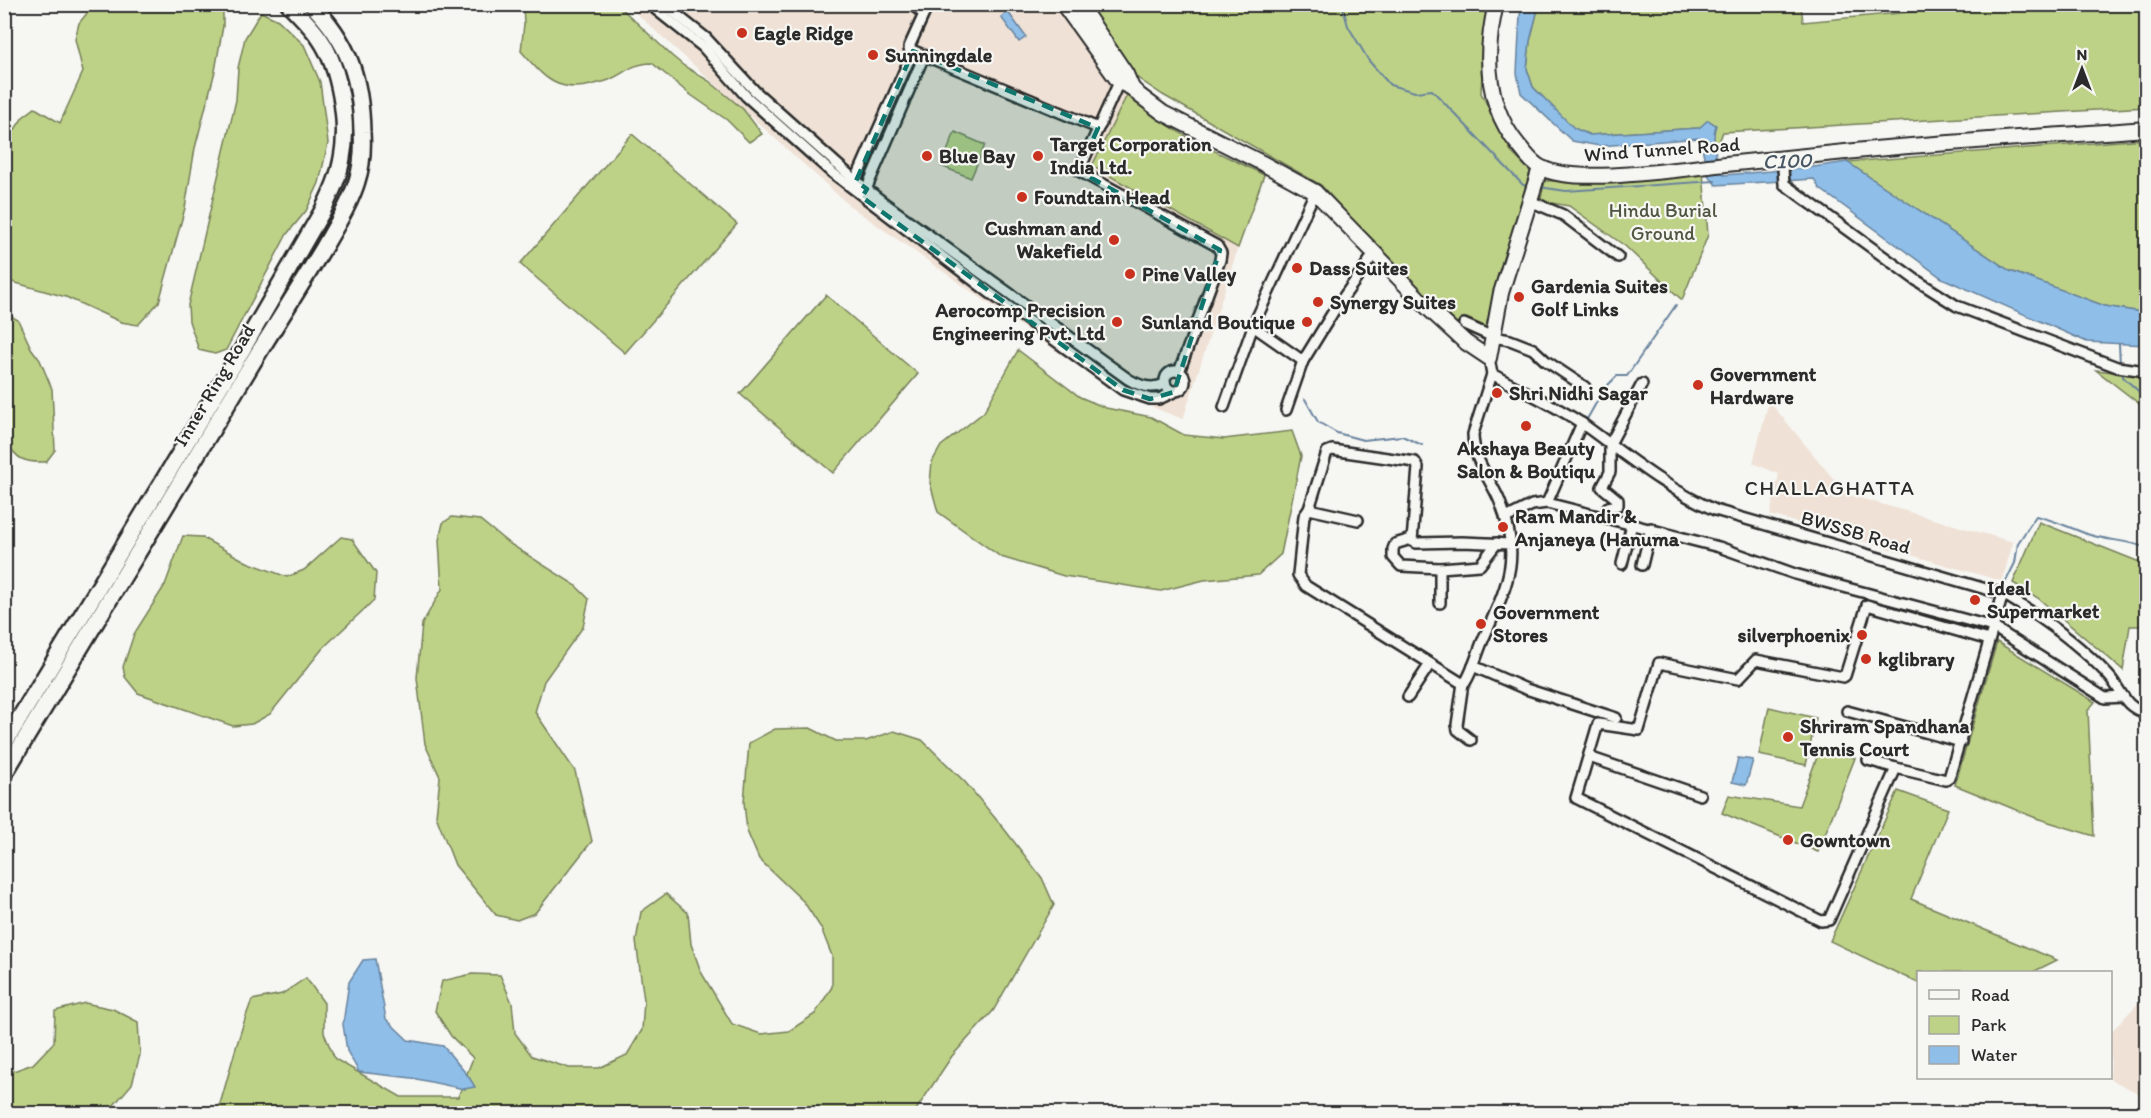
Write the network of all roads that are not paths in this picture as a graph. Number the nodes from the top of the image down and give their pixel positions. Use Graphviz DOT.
graph roads {
  1 [pos="289,4"];
  2 [pos="311,4"];
  3 [pos="644,4"];
  4 [pos="911,4"];
  5 [pos="1063,4"];
  6 [pos="1078,4"];
  7 [pos="1496,4"];
  8 [pos="660,6"];
  9 [pos="913,51"];
  10 [pos="924,56"];
  11 [pos="1126,82"];
  12 [pos="1098,128"];
  13 [pos="2146,129"];
  14 [pos="1781,163"];
  15 [pos="1540,168"];
  16 [pos="854,185"];
  17 [pos="1316,192"];
  18 [pos="1533,192"];
  19 [pos="865,193"];
  20 [pos="1374,254"];
  21 [pos="1618,257"];
  22 [pos="1464,324"];
  23 [pos="1253,326"];
  24 [pos="1492,337"];
  25 [pos="1489,358"];
  26 [pos="245,361"];
  27 [pos="1303,361"];
  28 [pos="2146,371"];
  29 [pos="1179,372"];
  30 [pos="1492,374"];
  31 [pos="1165,384"];
  32 [pos="1642,384"];
  33 [pos="1585,387"];
  34 [pos="1174,392"];
  35 [pos="1224,407"];
  36 [pos="1286,410"];
  37 [pos="1582,423"];
  38 [pos="1610,444"];
  39 [pos="1548,503"];
  40 [pos="1608,507"];
  41 [pos="1309,509"];
  42 [pos="1506,518"];
  43 [pos="1358,520"];
  44 [pos="1632,524"];
  45 [pos="1651,528"];
  46 [pos="1410,538"];
  47 [pos="1497,543"];
  48 [pos="1511,544"];
  49 [pos="1622,564"];
  50 [pos="1642,565"];
  51 [pos="1440,568"];
  52 [pos="2003,594"];
  53 [pos="1440,603"];
  54 [pos="1993,627"];
  55 [pos="1989,640"];
  56 [pos="1430,664"];
  57 [pos="1473,666"];
  58 [pos="1463,683"];
  59 [pos="1408,698"];
  60 [pos="2124,698"];
  61 [pos="1847,711"];
  62 [pos="2146,713"];
  63 [pos="1616,718"];
  64 [pos="1471,740"];
  65 [pos="1961,742"];
  66 [pos="4,744"];
  67 [pos="1589,757"];
  68 [pos="1868,760"];
  69 [pos="1896,768"];
  70 [pos="4,774"];
  71 [pos="1700,795"];
  1 -- 26 [label="main road, Inner Ring Road"];
  2 -- 26 [label="main road, Inner Ring Road"];
  3 -- 8 [label="street"];
  4 -- 9 [label="street"];
  5 -- 11 [label="street"];
  6 -- 11 [label="street"];
  7 -- 15 [label="street"];
  8 -- 16 [label="street"];
  9 -- 10 [label="street"];
  9 -- 16 [label="street"];
  10 -- 12 [label="street"];
  10 -- 19 [label="street"];
  11 -- 12 [label="street"];
  11 -- 17 [label="street"];
  12 -- 29 [label="street"];
  13 -- 14 [label="street, Wind Tunnel Road"];
  14 -- 15 [label="street, Wind Tunnel Road"];
  14 -- 28 [label="street"];
  15 -- 18 [label="street"];
  16 -- 19 [label="street"];
  17 -- 20 [label="street"];
  17 -- 23 [label="street"];
  18 -- 21 [label="street"];
  18 -- 24 [label="street"];
  19 -- 31 [label="street"];
  19 -- 34 [label="street"];
  20 -- 25 [label="street"];
  20 -- 27 [label="street"];
  22 -- 24 [label="street"];
  23 -- 27 [label="street"];
  23 -- 35 [label="street"];
  24 -- 25 [label="street"];
  24 -- 33 [label="street"];
  25 -- 30 [label="street"];
  26 -- 66 [label="main road, Inner Ring Road"];
  26 -- 70 [label="main road, Inner Ring Road"];
  27 -- 36 [label="street"];
  29 -- 31 [label="street"];
  29 -- 34 [label="street"];
  30 -- 37 [label="street, BWSSB Road"];
  30 -- 42 [label="street"];
  31 -- 34 [label="street"];
  32 -- 38 [label="street"];
  37 -- 38 [label="street, BWSSB Road"];
  37 -- 39 [label="street"];
  38 -- 40 [label="street"];
  38 -- 52 [label="street, BWSSB Road"];
  39 -- 42 [label="street"];
  39 -- 44 [label="street"];
  41 -- 43 [label="street"];
  41 -- 46 [label="street"];
  41 -- 56 [label="street"];
  42 -- 48 [label="street"];
  44 -- 45 [label="street"];
  44 -- 49 [label="street"];
  45 -- 50 [label="street"];
  45 -- 54 [label="street"];
  46 -- 47 [label="street"];
  46 -- 51 [label="street"];
  47 -- 48 [label="street"];
  47 -- 51 [label="street"];
  48 -- 57 [label="street"];
  51 -- 53 [label="street"];
  52 -- 54 [label="street"];
  52 -- 60 [label="street, BWSSB Road"];
  54 -- 55 [label="street"];
  54 -- 60 [label="street"];
  55 -- 65 [label="street"];
  55 -- 67 [label="street"];
  56 -- 58 [label="street"];
  56 -- 59 [label="street"];
  57 -- 58 [label="street"];
  57 -- 63 [label="street"];
  58 -- 64 [label="street"];
  60 -- 62 [label="street, BWSSB Road"];
  61 -- 65 [label="street"];
  65 -- 69 [label="street"];
  67 -- 69 [label="street"];
  67 -- 71 [label="street"];
  68 -- 69 [label="street"];
}
